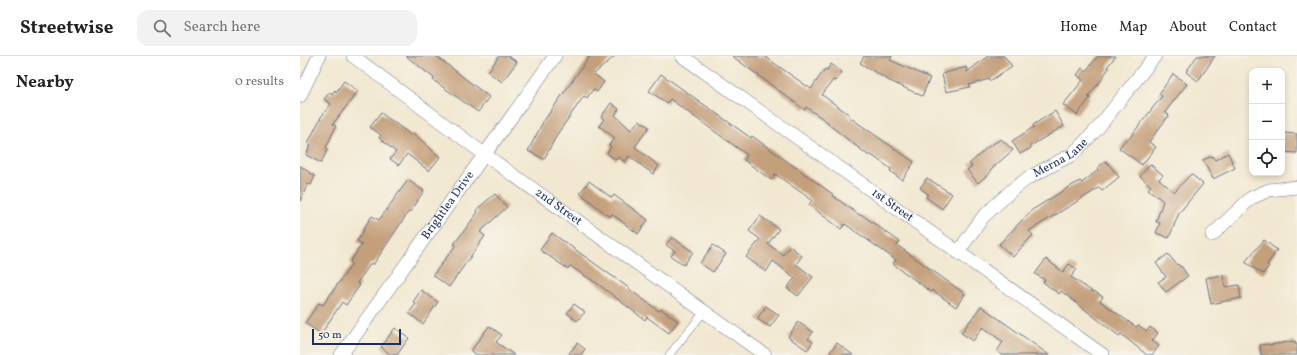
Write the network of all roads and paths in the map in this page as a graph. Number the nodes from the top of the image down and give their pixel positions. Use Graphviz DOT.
graph roads {
  1 [pos="319,56"];
  2 [pos="353,56"];
  3 [pos="555,56"];
  4 [pos="682,56"];
  5 [pos="1155,56"];
  6 [pos="300,96"];
  7 [pos="484,154"];
  8 [pos="1297,187"];
  9 [pos="1212,235"];
  10 [pos="958,252"];
  11 [pos="704,312"];
  12 [pos="341,355"];
  13 [pos="669,355"];
  14 [pos="765,355"];
  15 [pos="1103,355"];
  1 -- 6 [label="street"];
  2 -- 7 [label="street, 2nd Street"];
  3 -- 7 [label="street, Brightlea Drive"];
  4 -- 10 [label="street, 1st Street"];
  5 -- 10 [label="street, Merna Lane"];
  7 -- 11 [label="street, 2nd Street"];
  7 -- 12 [label="street, Brightlea Drive"];
  8 -- 9 [label="street"];
  10 -- 15 [label="street, 1st Street"];
  11 -- 13 [label="lane"];
  11 -- 14 [label="street, 2nd Street"];
}
